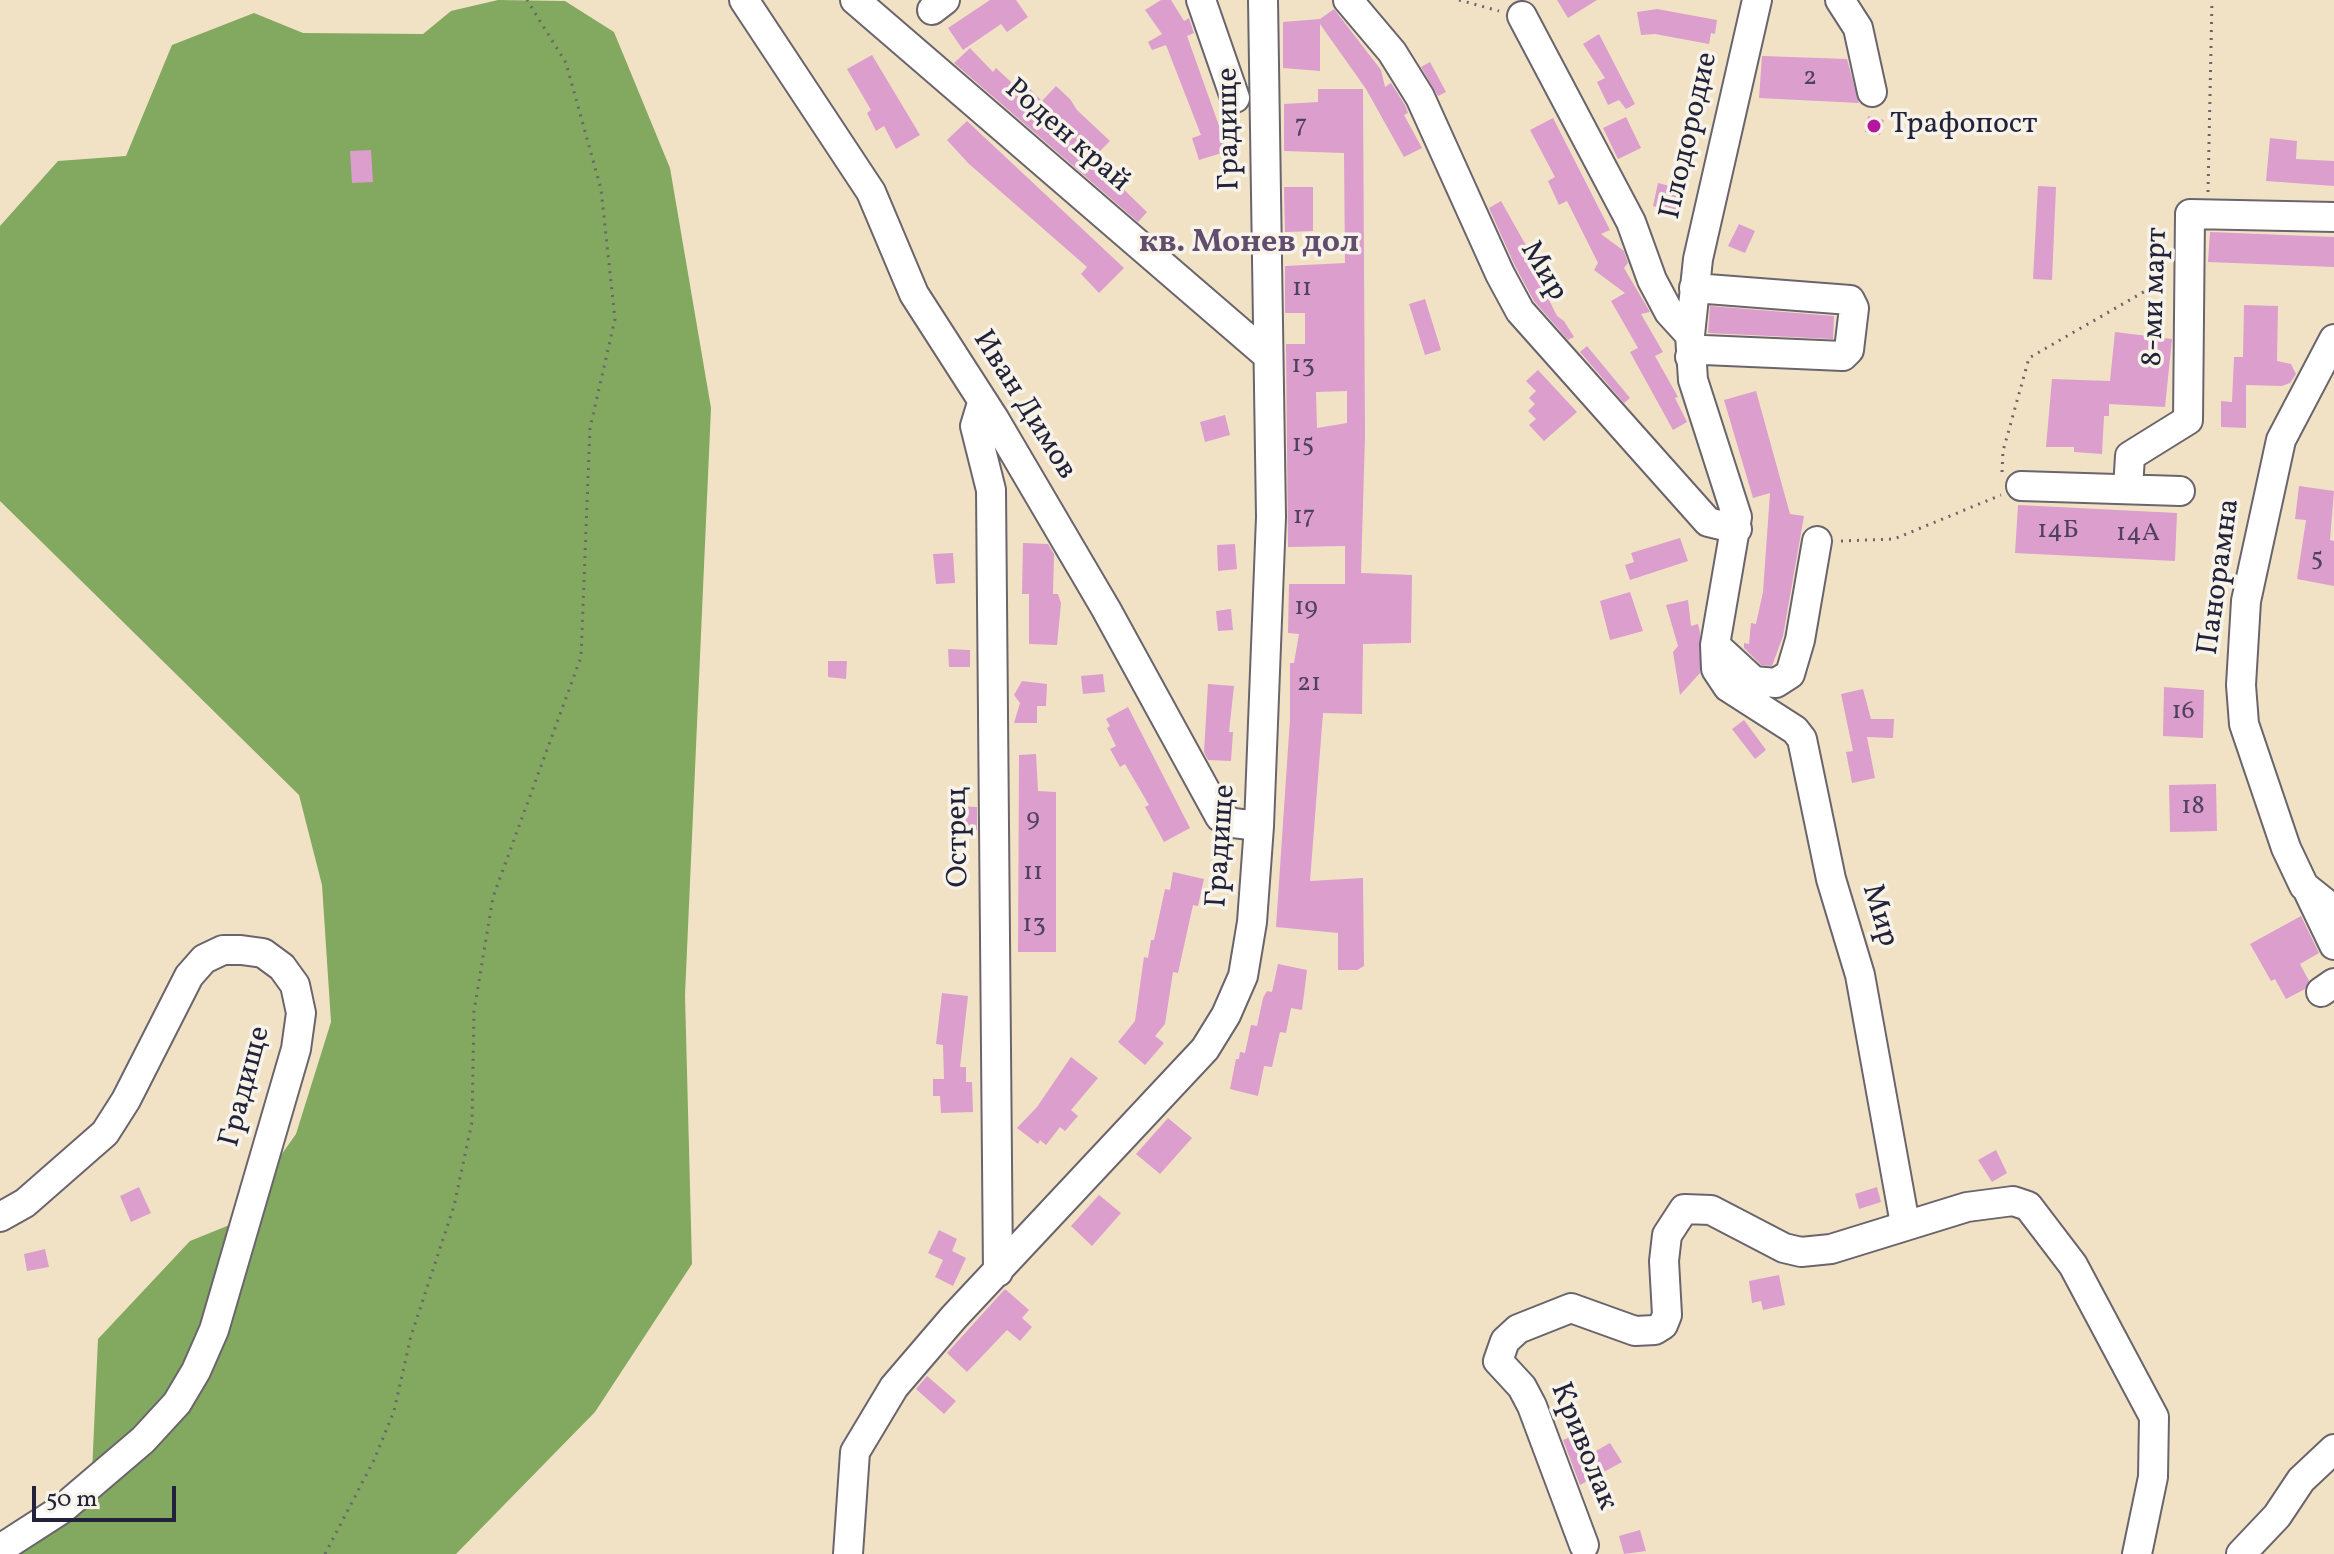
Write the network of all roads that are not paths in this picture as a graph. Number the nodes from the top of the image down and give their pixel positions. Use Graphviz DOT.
graph roads {
  1 [pos="744,0"];
  2 [pos="855,0"];
  3 [pos="1201,0"];
  4 [pos="1263,0"];
  5 [pos="1348,0"];
  6 [pos="1757,0"];
  7 [pos="1840,0"];
  8 [pos="1522,16"];
  9 [pos="1872,92"];
  10 [pos="1235,98"];
  11 [pos="2334,217"];
  12 [pos="1694,288"];
  13 [pos="2334,339"];
  14 [pos="1690,346"];
  15 [pos="1268,356"];
  16 [pos="982,403"];
  17 [pos="2128,489"];
  18 [pos="2010,491"];
  19 [pos="2180,491"];
  20 [pos="1737,529"];
  21 [pos="1817,541"];
  22 [pos="1715,645"];
  23 [pos="1259,826"];
  24 [pos="2334,877"];
  25 [pos="2307,889"];
  26 [pos="2334,910"];
  27 [pos="2334,945"];
  28 [pos="0,1217"];
  29 [pos="1905,1224"];
  30 [pos="998,1272"];
  31 [pos="2334,1449"];
  32 [pos="1584,1545"];
  33 [pos="0,1549"];
  34 [pos="848,1554"];
  35 [pos="2137,1554"];
  36 [pos="2241,1554"];
  1 -- 16 [label="street, Иван Димов"];
  2 -- 15 [label="street, Роден край"];
  3 -- 10 [label="street"];
  4 -- 15 [label="street, Градище"];
  5 -- 20 [label="street, Мир"];
  6 -- 12 [label="street, Плодородие"];
  7 -- 9 [label="street"];
  8 -- 14 [label="street, Мир"];
  11 -- 17 [label="street, 8-ми март"];
  12 -- 14 [label="street, Мир"];
  12 -- 14 [label="street"];
  13 -- 25 [label="street, Панорамна"];
  14 -- 20 [label="street, Мир"];
  15 -- 23 [label="street, Градище"];
  16 -- 23 [label="street, Иван Димов"];
  16 -- 30 [label="street, Острец"];
  17 -- 18 [label="street"];
  17 -- 19 [label="street"];
  20 -- 22 [label="street, Мир"];
  21 -- 22 [label="street"];
  22 -- 29 [label="street, Мир"];
  23 -- 30 [label="street, Градище"];
  24 -- 25 [label="street"];
  25 -- 26 [label="street, Панорамна"];
  25 -- 27 [label="street"];
  28 -- 33 [label="street, Градище"];
  29 -- 32 [label="street, Криволак"];
  29 -- 35 [label="street"];
  30 -- 34 [label="street, Градище"];
  31 -- 36 [label="street"];
}
